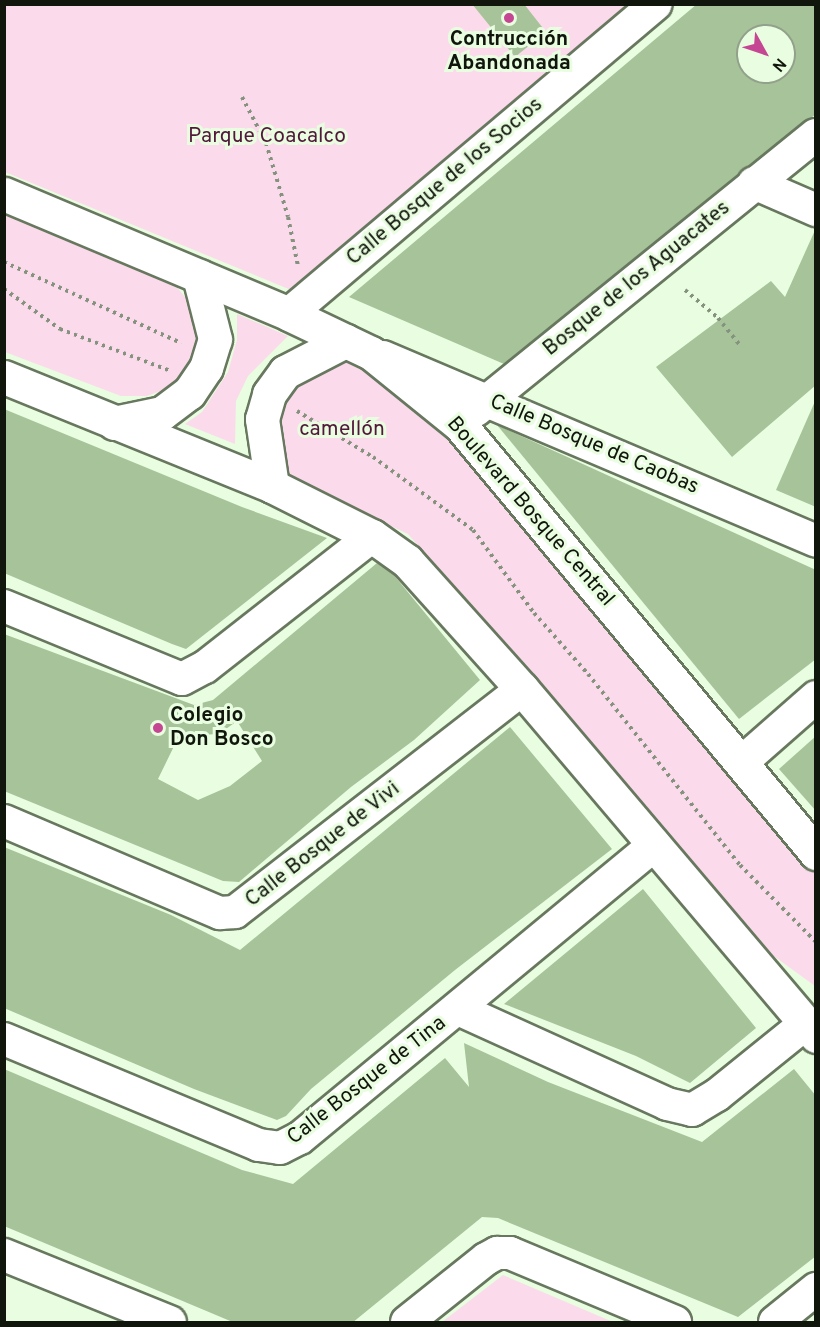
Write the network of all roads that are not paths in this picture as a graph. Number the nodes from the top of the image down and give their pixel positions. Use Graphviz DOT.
graph roads {
  1 [pos="656,4"];
  2 [pos="816,135"];
  3 [pos="754,183"];
  4 [pos="4,194"];
  5 [pos="816,210"];
  6 [pos="199,276"];
  7 [pos="297,306"];
  8 [pos="358,347"];
  9 [pos="4,377"];
  10 [pos="489,399"];
  11 [pos="114,423"];
  12 [pos="460,425"];
  13 [pos="272,486"];
  14 [pos="372,536"];
  15 [pos="816,541"];
  16 [pos="4,606"];
  17 [pos="522,689"];
  18 [pos="816,697"];
  19 [pos="741,763"];
  20 [pos="4,821"];
  21 [pos="654,846"];
  22 [pos="816,853"];
  23 [pos="458,1009"];
  24 [pos="810,1030"];
  25 [pos="4,1039"];
  26 [pos="4,1255"];
  27 [pos="816,1289"];
  28 [pos="170,1323"];
  29 [pos="407,1323"];
  30 [pos="675,1323"];
  31 [pos="775,1323"];
  1 -- 7 [label="street, Calle Bosque de los Socios"];
  2 -- 3 [label="street, Bosque de los Aguacates"];
  3 -- 5 [label="street"];
  3 -- 10 [label="street, Bosque de los Aguacates"];
  4 -- 6 [label="street, Boulevard Bosque Central"];
  6 -- 7 [label="street, Boulevard Bosque Central"];
  6 -- 11 [label="street"];
  7 -- 8 [label="street, Boulevard Bosque Central"];
  8 -- 10 [label="street, Calle Bosque de Caobas"];
  8 -- 12 [label="street, Boulevard Bosque Central"];
  8 -- 13 [label="street"];
  9 -- 11 [label="street"];
  10 -- 12 [label="street, Bosque de los Aguacates"];
  10 -- 15 [label="street, Calle Bosque de Caobas"];
  11 -- 13 [label="street"];
  12 -- 19 [label="street, Boulevard Bosque Central"];
  13 -- 14 [label="street"];
  14 -- 16 [label="street"];
  14 -- 17 [label="street"];
  17 -- 20 [label="street, Calle Bosque de Vivi"];
  17 -- 21 [label="street"];
  18 -- 19 [label="street"];
  19 -- 22 [label="street, Boulevard Bosque Central"];
  21 -- 23 [label="street, Calle Bosque de Tina"];
  21 -- 24 [label="street"];
  23 -- 24 [label="street"];
  23 -- 25 [label="street, Calle Bosque de Tina"];
  26 -- 28 [label="street"];
  27 -- 31 [label="street"];
  29 -- 30 [label="street"];
}
